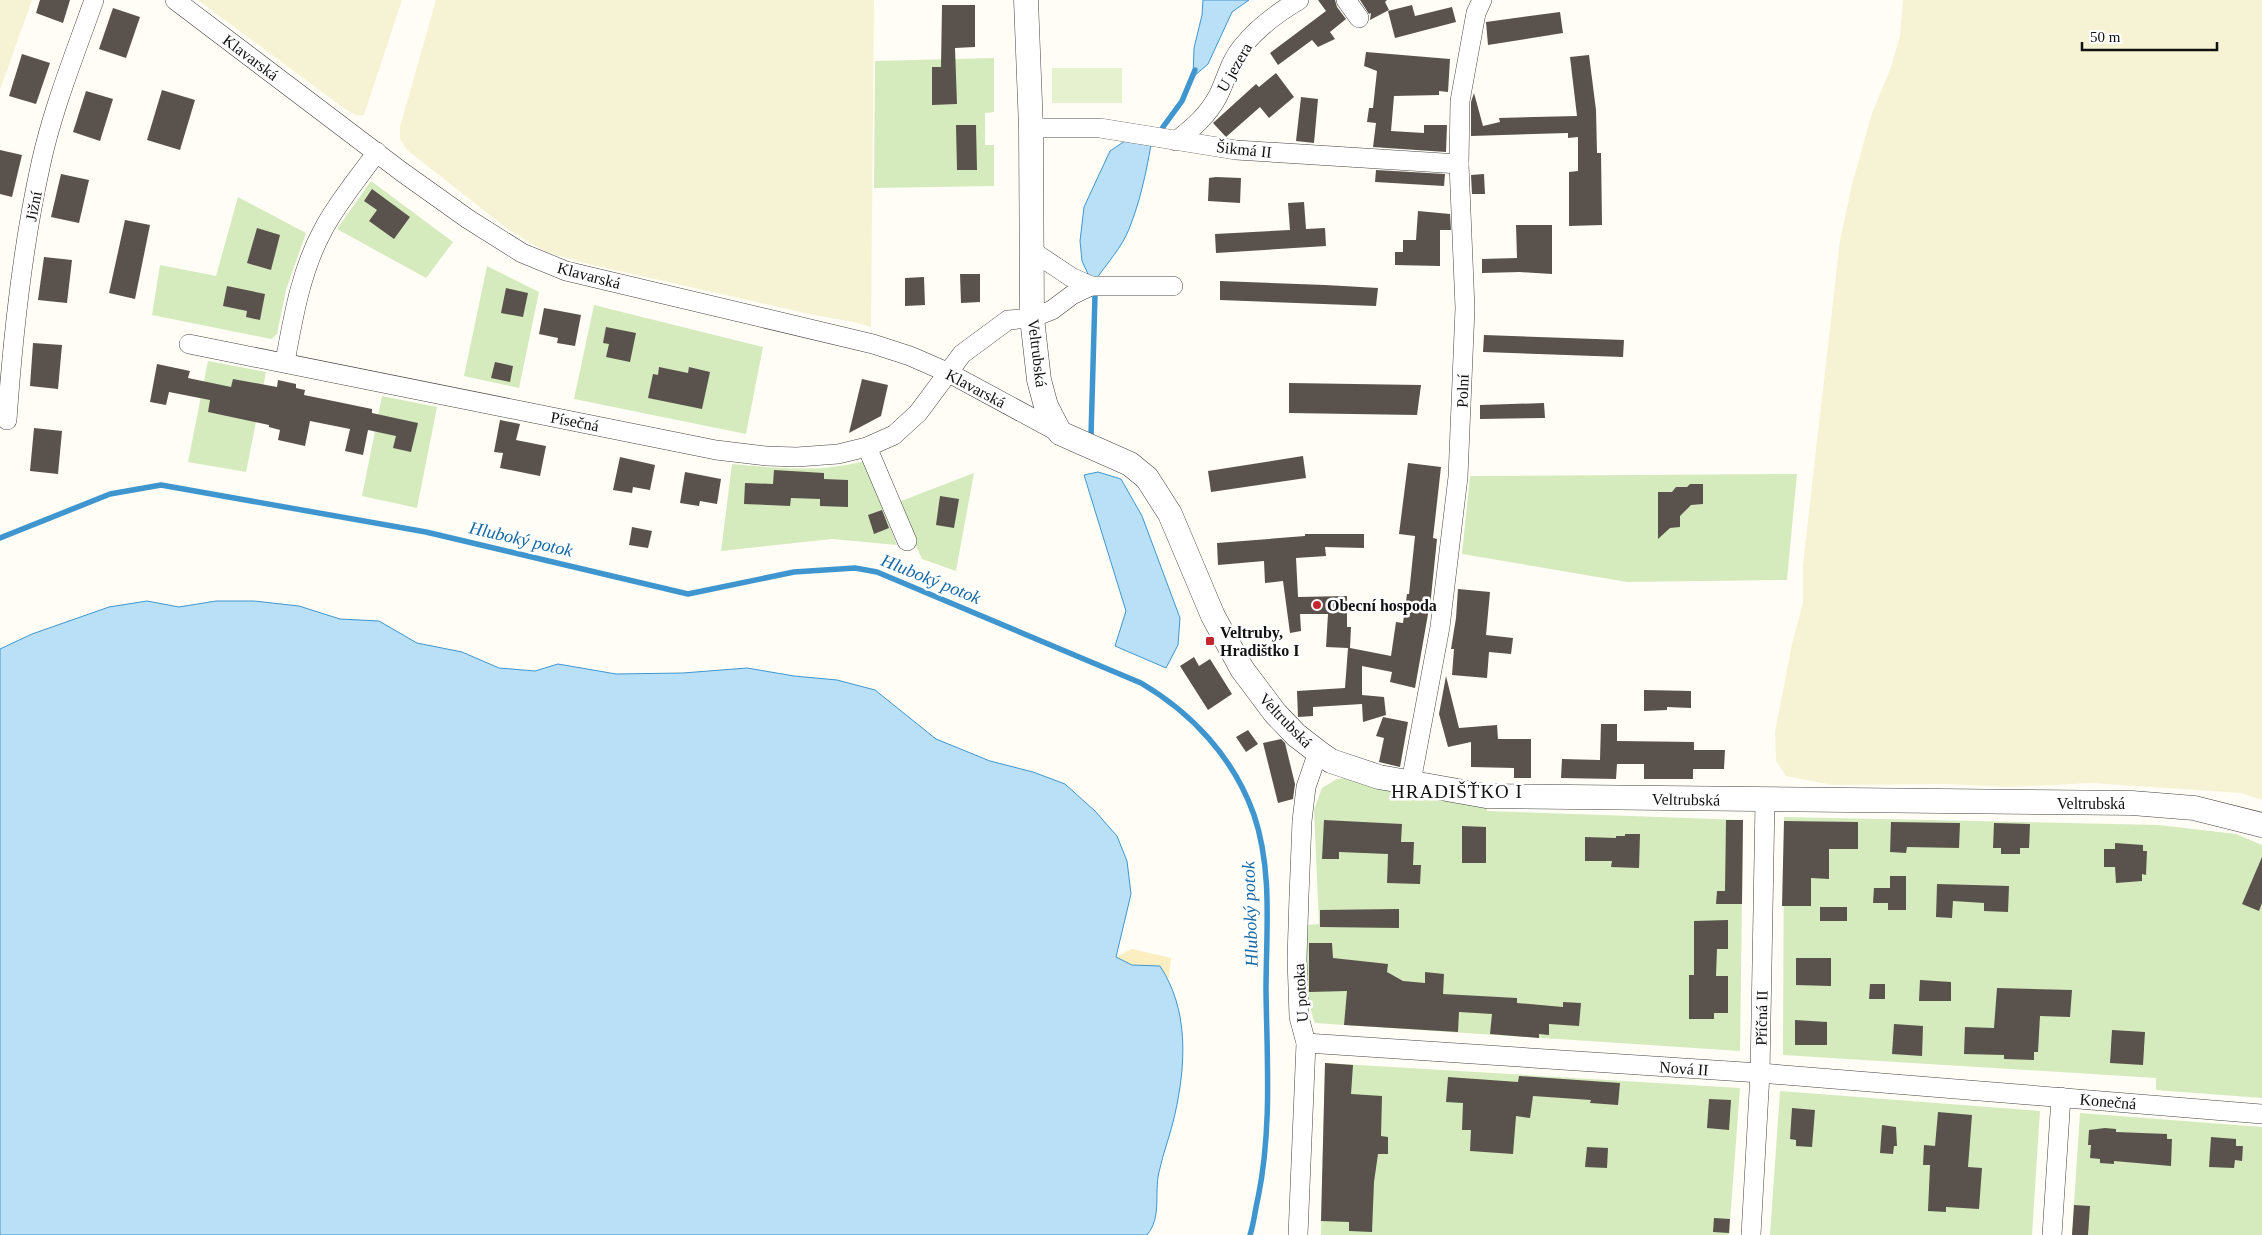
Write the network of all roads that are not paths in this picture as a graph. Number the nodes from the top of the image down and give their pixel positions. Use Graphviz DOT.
graph roads {
  1 [pos="94,0"];
  2 [pos="175,0"];
  3 [pos="1026,0"];
  4 [pos="1298,0"];
  5 [pos="1346,0"];
  6 [pos="1482,0"];
  7 [pos="1359,18"];
  8 [pos="1031,128"];
  9 [pos="1176,141"];
  10 [pos="377,152"];
  11 [pos="1459,164"];
  12 [pos="1032,251"];
  13 [pos="1091,286"];
  14 [pos="1173,286"];
  15 [pos="1032,318"];
  16 [pos="189,344"];
  17 [pos="285,362"];
  18 [pos="949,373"];
  19 [pos="7,420"];
  20 [pos="1060,433"];
  21 [pos="867,448"];
  22 [pos="907,541"];
  23 [pos="1318,752"];
  24 [pos="1411,782"];
  25 [pos="1765,801"];
  26 [pos="2262,825"];
  27 [pos="1306,1042"];
  28 [pos="1760,1073"];
  29 [pos="2061,1097"];
  30 [pos="2262,1114"];
  31 [pos="1298,1235"];
  32 [pos="1751,1235"];
  33 [pos="2052,1235"];
  1 -- 19 [label="street, Jižní"];
  2 -- 10 [label="street, Klavarská"];
  3 -- 8 [label="street, Veltrubská"];
  4 -- 9 [label="street, U jezera"];
  5 -- 7 [label="street"];
  6 -- 11 [label="street, Polní"];
  8 -- 9 [label="street, Šikmá II"];
  8 -- 12 [label="street, Veltrubská"];
  9 -- 11 [label="street, Šikmá II"];
  10 -- 17 [label="street"];
  10 -- 18 [label="street, Klavarská"];
  11 -- 24 [label="street, Polní"];
  12 -- 13 [label="street"];
  12 -- 15 [label="street, Veltrubská"];
  13 -- 14 [label="street"];
  13 -- 15 [label="street"];
  15 -- 18 [label="street, Písečná"];
  15 -- 20 [label="street, Veltrubská"];
  16 -- 17 [label="street, Písečná"];
  17 -- 21 [label="street, Písečná"];
  18 -- 20 [label="street, Klavarská"];
  18 -- 21 [label="street, Písečná"];
  20 -- 23 [label="street, Veltrubská"];
  21 -- 22 [label="street"];
  23 -- 24 [label="street, Veltrubská"];
  23 -- 27 [label="street, U potoka"];
  24 -- 25 [label="street, Veltrubská"];
  25 -- 26 [label="street, Veltrubská"];
  25 -- 28 [label="street, Příčná II"];
  27 -- 28 [label="street, Nová II"];
  27 -- 31 [label="street, U potoka"];
  28 -- 29 [label="street, Nová II"];
  28 -- 32 [label="street, Příčná II"];
  29 -- 30 [label="street, Konečná"];
  29 -- 33 [label="street, Konečná"];
}
